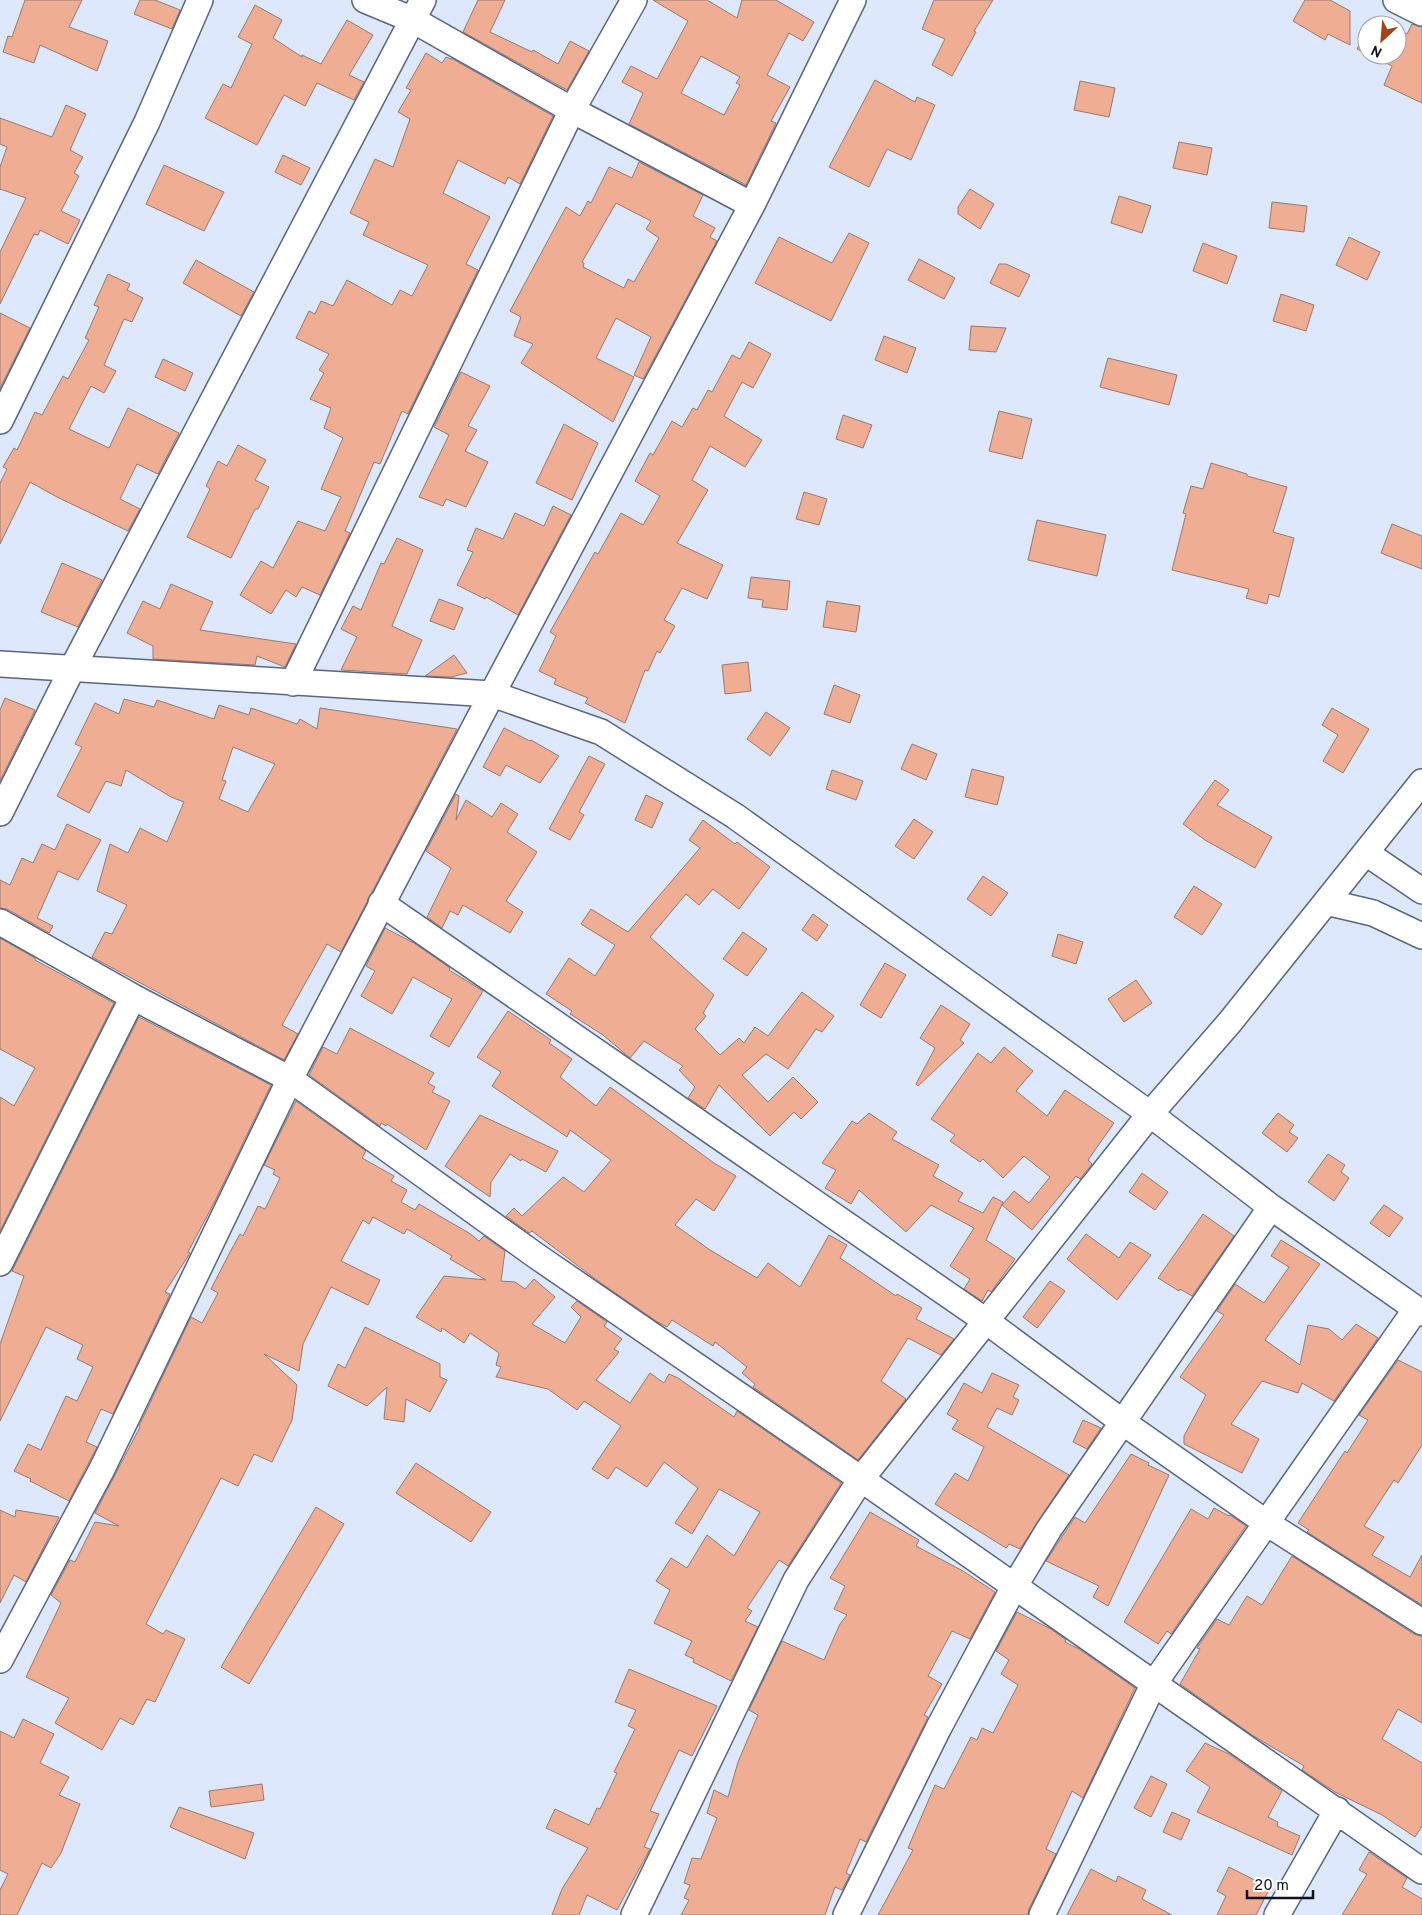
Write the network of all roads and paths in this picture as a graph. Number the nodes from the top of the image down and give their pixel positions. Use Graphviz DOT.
graph roads {
  1 [pos="200,0"];
  2 [pos="365,0"];
  3 [pos="634,0"];
  4 [pos="853,0"];
  5 [pos="1396,0"];
  6 [pos="418,10"];
  7 [pos="1422,13"];
  8 [pos="572,110"];
  9 [pos="752,205"];
  10 [pos="0,421"];
  11 [pos="0,664"];
  12 [pos="72,669"];
  13 [pos="293,683"];
  14 [pos="492,694"];
  15 [pos="1422,782"];
  16 [pos="0,813"];
  17 [pos="1366,853"];
  18 [pos="1422,891"];
  19 [pos="1326,902"];
  20 [pos="381,903"];
  21 [pos="0,922"];
  22 [pos="1422,936"];
  23 [pos="133,997"];
  24 [pos="290,1079"];
  25 [pos="1150,1114"];
  26 [pos="1270,1207"];
  27 [pos="0,1263"];
  28 [pos="1419,1311"];
  29 [pos="986,1320"];
  30 [pos="1124,1423"];
  31 [pos="861,1479"];
  32 [pos="1268,1524"];
  33 [pos="1014,1587"];
  34 [pos="1422,1622"];
  35 [pos="0,1660"];
  36 [pos="1153,1684"];
  37 [pos="1337,1810"];
  38 [pos="1418,1860"];
  39 [pos="634,1915"];
  40 [pos="846,1915"];
  41 [pos="1042,1915"];
  42 [pos="1277,1915"];
  1 -- 10 [label="street"];
  2 -- 6 [label="street"];
  3 -- 8 [label="street"];
  4 -- 9 [label="street"];
  5 -- 7 [label="street"];
  6 -- 8 [label="street"];
  6 -- 12 [label="street"];
  8 -- 9 [label="street"];
  8 -- 13 [label="street"];
  9 -- 14 [label="street"];
  11 -- 12 [label="street"];
  12 -- 13 [label="street"];
  12 -- 16 [label="street"];
  13 -- 14 [label="street"];
  14 -- 20 [label="street"];
  14 -- 25 [label="street"];
  15 -- 17 [label="street"];
  17 -- 18 [label="street"];
  17 -- 19 [label="street"];
  19 -- 22 [label="street"];
  19 -- 25 [label="street"];
  20 -- 24 [label="street"];
  20 -- 29 [label="street"];
  21 -- 23 [label="street"];
  23 -- 24 [label="street"];
  23 -- 27 [label="street"];
  24 -- 31 [label="street"];
  24 -- 35 [label="street"];
  25 -- 26 [label="street"];
  25 -- 29 [label="street"];
  26 -- 28 [label="street"];
  26 -- 30 [label="street"];
  28 -- 32 [label="street"];
  29 -- 30 [label="street"];
  29 -- 31 [label="street"];
  30 -- 32 [label="street"];
  30 -- 33 [label="street"];
  31 -- 33 [label="street"];
  31 -- 39 [label="street"];
  32 -- 34 [label="street"];
  32 -- 36 [label="street"];
  33 -- 36 [label="street"];
  33 -- 40 [label="street"];
  36 -- 37 [label="street"];
  36 -- 41 [label="street"];
  37 -- 38 [label="street"];
  37 -- 42 [label="street"];
}
